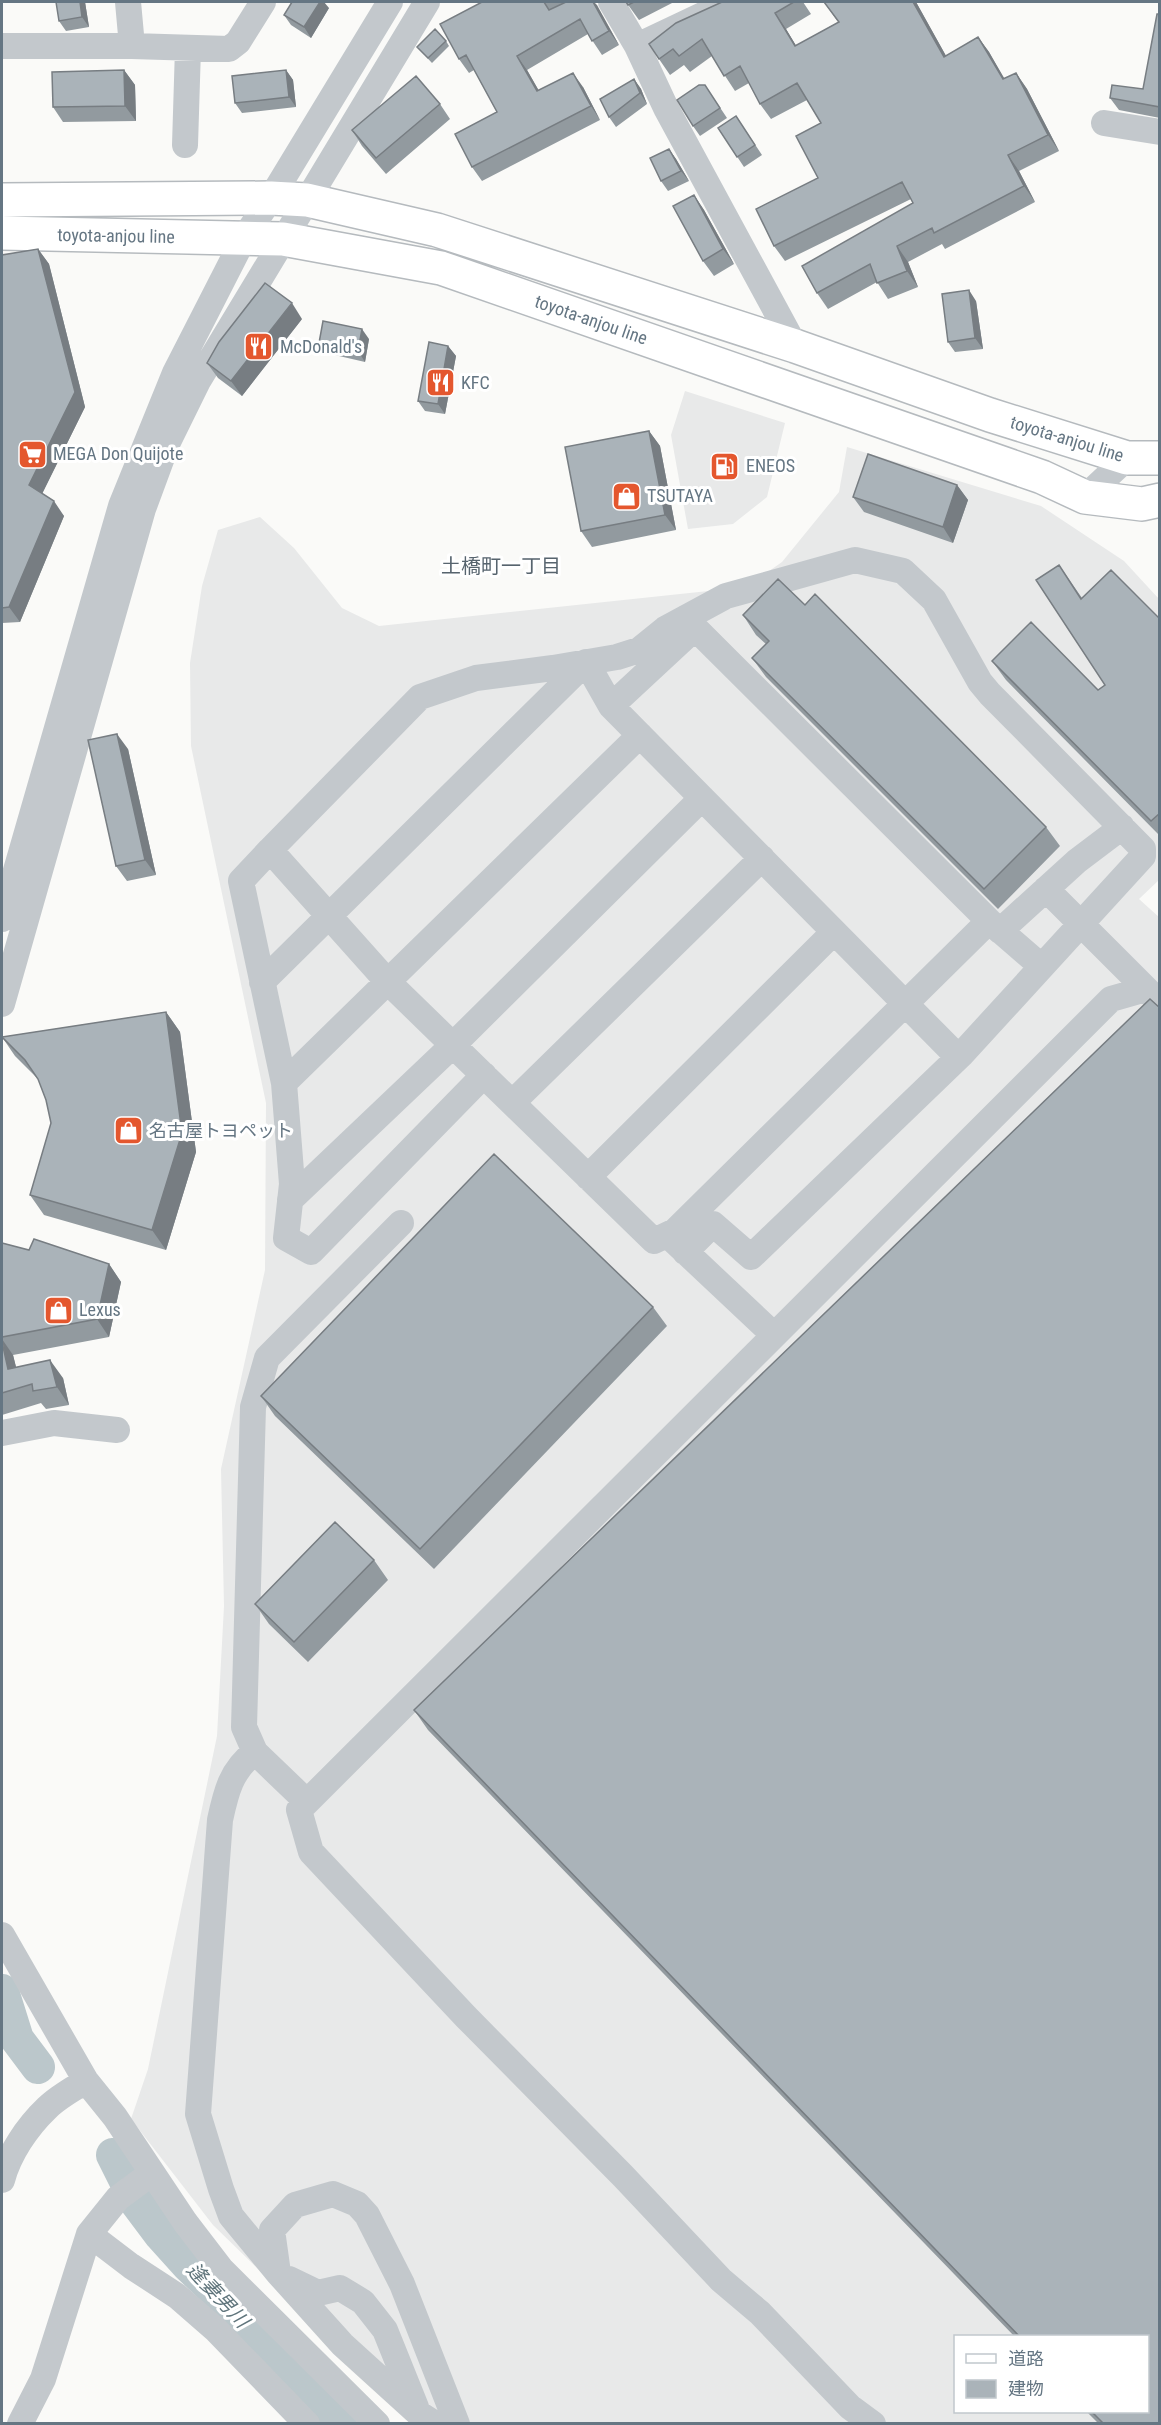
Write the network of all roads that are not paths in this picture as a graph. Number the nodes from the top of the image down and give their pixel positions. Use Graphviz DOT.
graph roads {
  1 [pos="128,2"];
  2 [pos="263,2"];
  3 [pos="390,2"];
  4 [pos="427,2"];
  5 [pos="611,2"];
  6 [pos="730,2"];
  7 [pos="2,46"];
  8 [pos="132,46"];
  9 [pos="637,46"];
  10 [pos="188,48"];
  11 [pos="1104,123"];
  12 [pos="1160,132"];
  13 [pos="185,145"];
  14 [pos="271,198"];
  15 [pos="2,200"];
  16 [pos="307,200"];
  17 [pos="2,233"];
  18 [pos="244,238"];
  19 [pos="283,239"];
  20 [pos="795,346"];
  21 [pos="1127,458"];
  22 [pos="1160,458"];
  23 [pos="1085,497"];
  24 [pos="1154,509"];
  25 [pos="690,623"];
  26 [pos="586,662"];
  27 [pos="611,706"];
  28 [pos="640,735"];
  29 [pos="702,798"];
  30 [pos="1122,827"];
  31 [pos="270,850"];
  32 [pos="762,858"];
  33 [pos="1046,889"];
  34 [pos="330,917"];
  35 [pos="2,919"];
  36 [pos="1080,923"];
  37 [pos="994,926"];
  38 [pos="834,932"];
  39 [pos="1041,966"];
  40 [pos="387,981"];
  41 [pos="262,982"];
  42 [pos="1153,996"];
  43 [pos="2,1004"];
  44 [pos="905,1004"];
  45 [pos="453,1045"];
  46 [pos="959,1056"];
  47 [pos="484,1075"];
  48 [pos="284,1083"];
  49 [pos="512,1103"];
  50 [pos="588,1177"];
  51 [pos="290,1200"];
  52 [pos="706,1216"];
  53 [pos="401,1223"];
  54 [pos="676,1243"];
  55 [pos="774,1335"];
  56 [pos="117,1430"];
  57 [pos="2,1433"];
  58 [pos="255,1752"];
  59 [pos="307,1802"];
  60 [pos="2,1935"];
  61 [pos="86,2081"];
  62 [pos="145,2178"];
  63 [pos="2,2180"];
  64 [pos="89,2234"];
  65 [pos="278,2274"];
  66 [pos="426,2418"];
  67 [pos="20,2424"];
  68 [pos="307,2424"];
  69 [pos="377,2424"];
  70 [pos="457,2424"];
  71 [pos="873,2424"];
  1 -- 8 [label="street"];
  2 -- 10 [label="street"];
  3 -- 14 [label="street"];
  4 -- 16 [label="street"];
  5 -- 9 [label="street"];
  6 -- 9 [label="street"];
  7 -- 8 [label="street"];
  8 -- 10 [label="street"];
  9 -- 20 [label="street"];
  10 -- 13 [label="street"];
  11 -- 12 [label="street"];
  14 -- 15 [label="main road, toyota-anjou line"];
  14 -- 16 [label="main road, toyota-anjou line"];
  14 -- 18 [label="street"];
  16 -- 19 [label="street"];
  16 -- 20 [label="main road, toyota-anjou line"];
  17 -- 18 [label="main road, toyota-anjou line"];
  18 -- 19 [label="main road, toyota-anjou line"];
  18 -- 35 [label="street"];
  19 -- 23 [label="main road, toyota-anjou line"];
  19 -- 43 [label="street"];
  20 -- 21 [label="main road, toyota-anjou line"];
  21 -- 22 [label="main road, toyota-anjou line"];
  21 -- 23 [label="street"];
  21 -- 24 [label="main road"];
  23 -- 24 [label="main road, toyota-anjou line"];
  25 -- 26 [label="street"];
  25 -- 27 [label="street"];
  25 -- 30 [label="street"];
  25 -- 37 [label="street"];
  26 -- 27 [label="street"];
  26 -- 31 [label="street"];
  26 -- 34 [label="street"];
  27 -- 28 [label="street"];
  28 -- 29 [label="street"];
  28 -- 40 [label="street"];
  29 -- 32 [label="street"];
  29 -- 45 [label="street"];
  30 -- 33 [label="street"];
  30 -- 36 [label="street"];
  31 -- 34 [label="street"];
  31 -- 41 [label="street"];
  32 -- 38 [label="street"];
  32 -- 49 [label="street"];
  33 -- 36 [label="street"];
  33 -- 37 [label="street"];
  34 -- 40 [label="street"];
  34 -- 41 [label="street"];
  36 -- 39 [label="street"];
  36 -- 42 [label="street"];
  37 -- 39 [label="street"];
  37 -- 44 [label="street"];
  38 -- 44 [label="street"];
  38 -- 50 [label="street"];
  39 -- 46 [label="street"];
  40 -- 45 [label="street"];
  40 -- 48 [label="street"];
  41 -- 48 [label="street"];
  42 -- 55 [label="street"];
  44 -- 46 [label="street"];
  44 -- 52 [label="street"];
  45 -- 47 [label="street"];
  45 -- 51 [label="street"];
  46 -- 52 [label="street"];
  47 -- 49 [label="street"];
  47 -- 51 [label="street"];
  48 -- 51 [label="street"];
  49 -- 50 [label="street"];
  50 -- 54 [label="street"];
  52 -- 54 [label="street"];
  53 -- 58 [label="street"];
  54 -- 55 [label="street"];
  55 -- 59 [label="street"];
  56 -- 57 [label="street"];
  58 -- 59 [label="street"];
  58 -- 65 [label="street"];
  59 -- 71 [label="street"];
  60 -- 61 [label="street"];
  61 -- 62 [label="street"];
  61 -- 63 [label="street"];
  62 -- 64 [label="street"];
  62 -- 69 [label="street"];
  64 -- 67 [label="street"];
  64 -- 68 [label="street"];
  65 -- 66 [label="street"];
  65 -- 66 [label="street"];
  65 -- 70 [label="street"];
}
